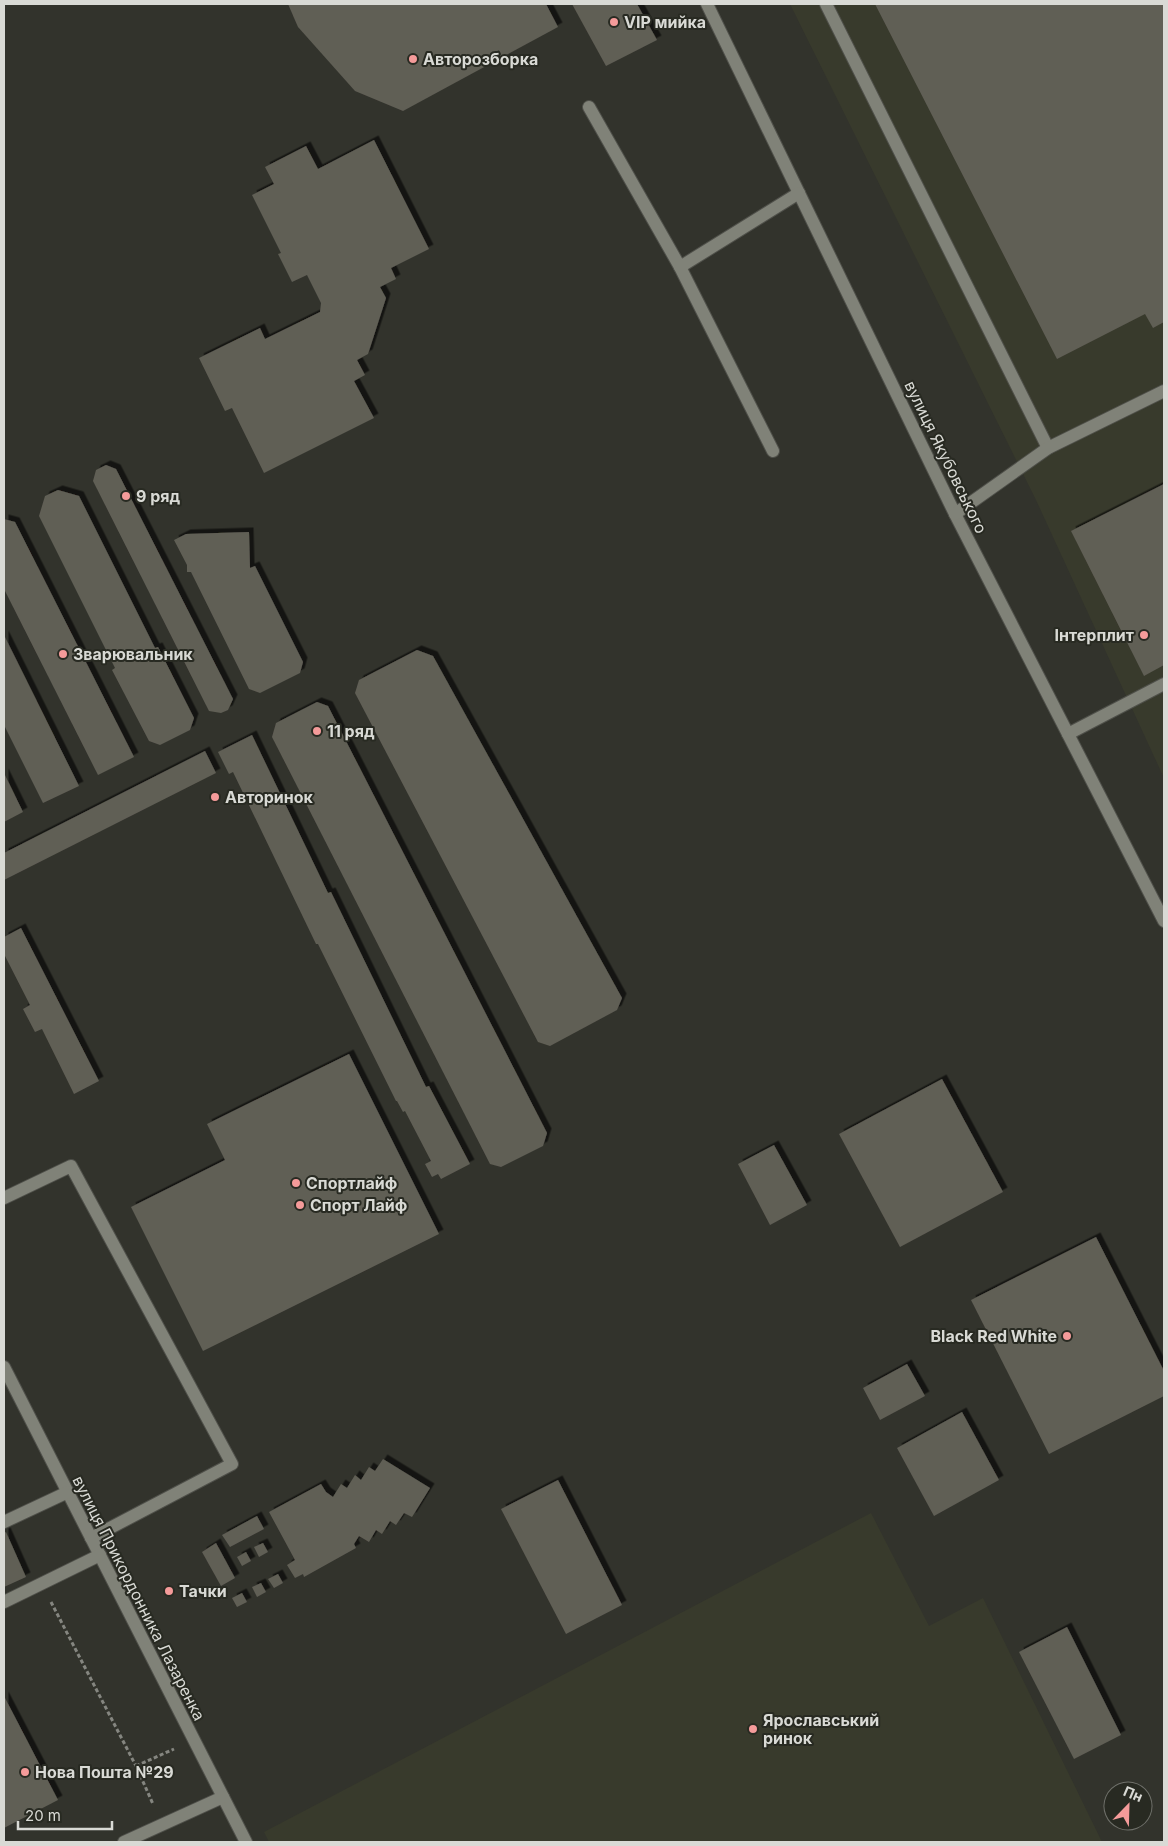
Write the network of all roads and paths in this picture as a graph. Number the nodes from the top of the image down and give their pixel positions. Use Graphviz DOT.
graph roads {
  1 [pos="707,4"];
  2 [pos="826,4"];
  3 [pos="588,107"];
  4 [pos="799,194"];
  5 [pos="680,267"];
  6 [pos="1164,391"];
  7 [pos="1048,448"];
  8 [pos="773,451"];
  9 [pos="954,514"];
  10 [pos="1164,684"];
  11 [pos="1068,734"];
  12 [pos="1164,921"];
  13 [pos="4,1198"];
  14 [pos="4,1367"];
  15 [pos="68,1492"];
  16 [pos="4,1522"];
  17 [pos="91,1538"];
  18 [pos="100,1556"];
  19 [pos="47,1595"];
  20 [pos="4,1602"];
  21 [pos="193,1741"];
  22 [pos="136,1766"];
  23 [pos="222,1797"];
  24 [pos="163,1825"];
  25 [pos="124,1842"];
  26 [pos="246,1842"];
  1 -- 4 [label="street, вулиця Якубовського"];
  2 -- 7 [label="street"];
  3 -- 5 [label="street"];
  4 -- 5 [label="street"];
  4 -- 9 [label="street, вулиця Якубовського"];
  5 -- 8 [label="street"];
  6 -- 7 [label="street"];
  7 -- 9 [label="street"];
  9 -- 11 [label="street, вулиця Якубовського"];
  10 -- 11 [label="street"];
  11 -- 12 [label="street, вулиця Якубовського"];
  13 -- 17 [label="street"];
  14 -- 15 [label="street, вулиця Прикордонника Лазаренка"];
  15 -- 16 [label="street"];
  15 -- 17 [label="street, вулиця Прикордонника Лазаренка"];
  17 -- 18 [label="street, вулиця Прикордонника Лазаренка"];
  18 -- 20 [label="street"];
  18 -- 21 [label="street, вулиця Прикордонника Лазаренка"];
  19 -- 22 [label="path"];
  21 -- 22 [label="path"];
  21 -- 23 [label="street, вулиця Прикордонника Лазаренка"];
  22 -- 24 [label="path"];
  23 -- 24 [label="street"];
  23 -- 26 [label="street, вулиця Прикордонника Лазаренка"];
  24 -- 25 [label="street"];
}
